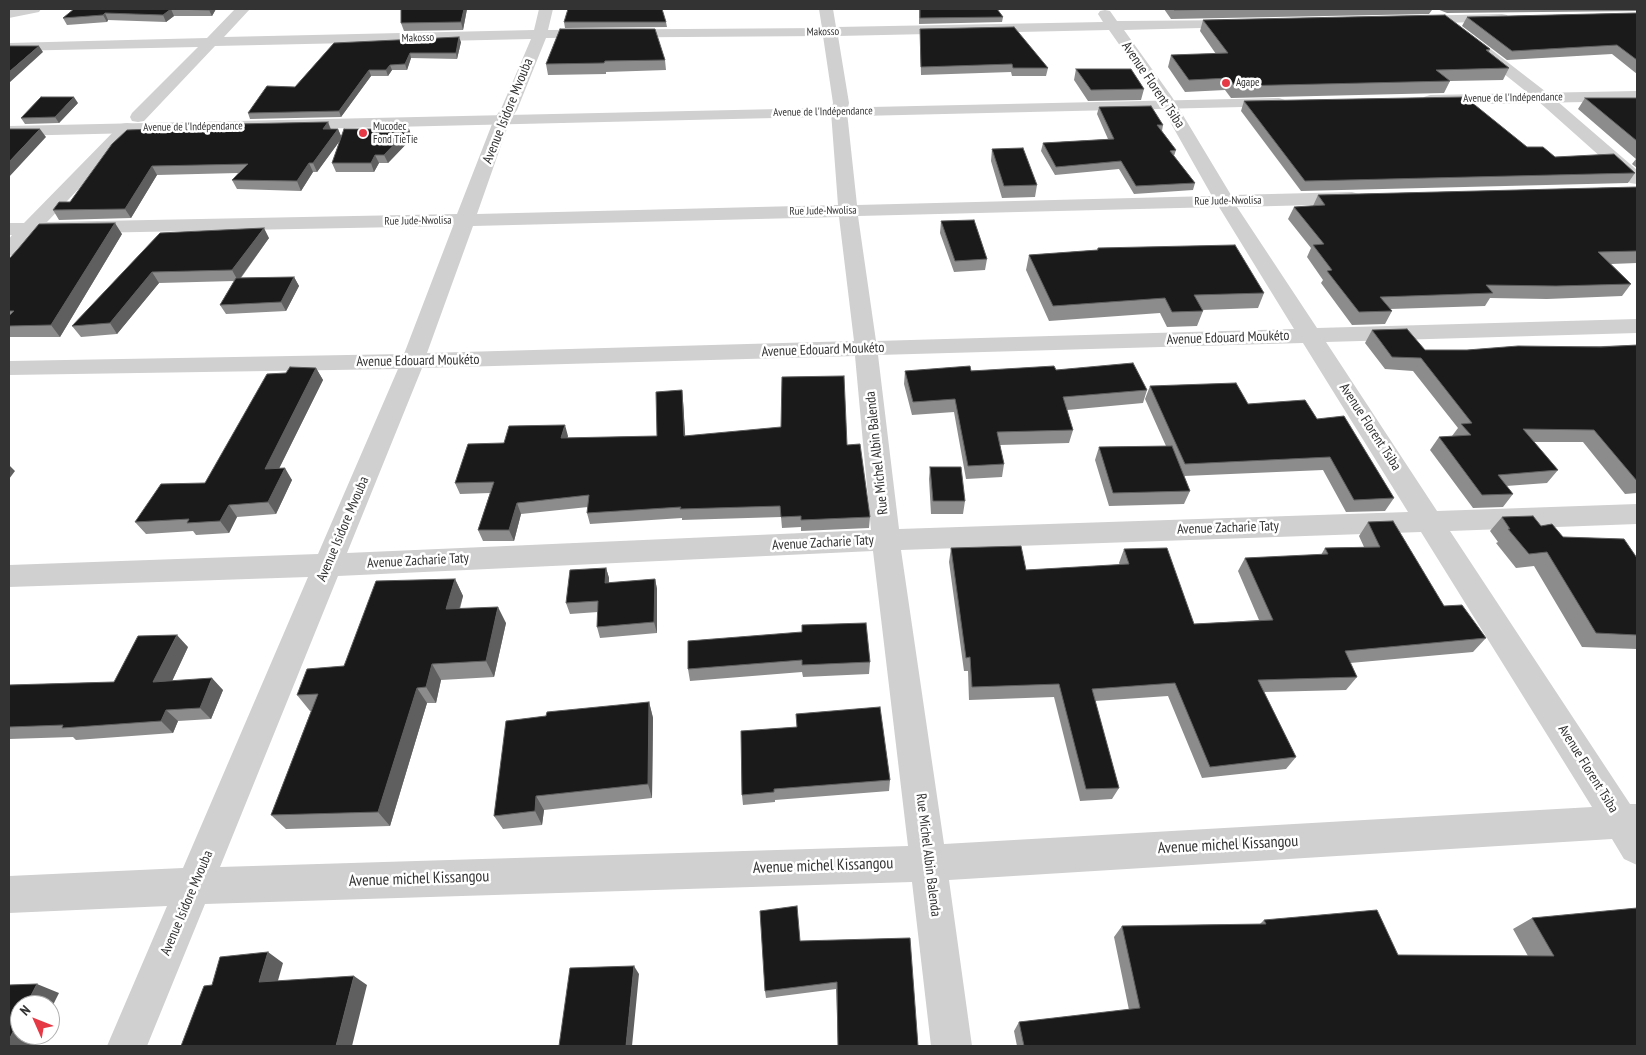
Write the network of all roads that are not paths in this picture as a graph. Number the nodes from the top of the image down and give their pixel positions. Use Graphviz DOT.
graph roads {
  1 [pos="34,9"];
  2 [pos="243,9"];
  3 [pos="546,9"];
  4 [pos="826,9"];
  5 [pos="1101,9"];
  6 [pos="1429,9"];
  7 [pos="9,14"];
  8 [pos="1520,18"];
  9 [pos="1441,19"];
  10 [pos="1402,20"];
  11 [pos="1252,23"];
  12 [pos="1113,26"];
  13 [pos="830,32"];
  14 [pos="540,34"];
  15 [pos="209,42"];
  16 [pos="9,47"];
  17 [pos="1637,87"];
  18 [pos="1538,93"];
  19 [pos="1412,96"];
  20 [pos="1637,96"];
  21 [pos="1294,99"];
  22 [pos="1167,102"];
  23 [pos="840,108"];
  24 [pos="505,114"];
  25 [pos="9,119"];
  26 [pos="133,122"];
  27 [pos="9,130"];
  28 [pos="1634,187"];
  29 [pos="1372,198"];
  30 [pos="1224,202"];
  31 [pos="848,210"];
  32 [pos="466,220"];
  33 [pos="29,228"];
  34 [pos="9,229"];
  35 [pos="9,250"];
  36 [pos="1637,326"];
  37 [pos="1312,336"];
  38 [pos="866,348"];
  39 [pos="413,361"];
  40 [pos="9,368"];
  41 [pos="1637,514"];
  42 [pos="1430,520"];
  43 [pos="886,540"];
  44 [pos="328,565"];
  45 [pos="9,576"];
  46 [pos="1632,830"];
  47 [pos="929,863"];
  48 [pos="194,886"];
  49 [pos="9,894"];
  50 [pos="127,1046"];
  51 [pos="952,1046"];
  1 -- 7 [label="street"];
  2 -- 15 [label="street"];
  3 -- 14 [label="street, Avenue Isidore Mvouba"];
  4 -- 13 [label="street, Rue Michel Albin Balenda"];
  5 -- 12 [label="street, Avenue Florent Tsiba"];
  6 -- 9 [label="street"];
  8 -- 9 [label="street"];
  9 -- 10 [label="street"];
  9 -- 18 [label="street"];
  11 -- 12 [label="street, Makosso"];
  12 -- 13 [label="street, Makosso"];
  12 -- 22 [label="street, Avenue Florent Tsiba"];
  13 -- 14 [label="street, Makosso"];
  13 -- 23 [label="street, Rue Michel Albin Balenda"];
  14 -- 15 [label="street, Makosso"];
  14 -- 24 [label="street, Avenue Isidore Mvouba"];
  15 -- 16 [label="street, Makosso"];
  15 -- 26 [label="street"];
  17 -- 18 [label="street, Avenue de l'Indépendance"];
  18 -- 19 [label="street, Avenue de l'Indépendance"];
  18 -- 20 [label="street, Avenue de l'Indépendance"];
  18 -- 28 [label="street"];
  21 -- 22 [label="street, Avenue de l'Indépendance"];
  22 -- 23 [label="street, Avenue de l'Indépendance"];
  22 -- 30 [label="street, Avenue Florent Tsiba"];
  23 -- 24 [label="street, Avenue de l'Indépendance"];
  23 -- 31 [label="street, Rue Michel Albin Balenda"];
  24 -- 26 [label="street, Avenue de l'Indépendance"];
  24 -- 32 [label="street, Avenue Isidore Mvouba"];
  25 -- 26 [label="street, Avenue de l'Indépendance"];
  26 -- 27 [label="street, Avenue de l'Indépendance"];
  26 -- 33 [label="street"];
  29 -- 30 [label="street, Rue Jude-Nwolisa"];
  30 -- 31 [label="street, Rue Jude-Nwolisa"];
  30 -- 37 [label="street, Avenue Florent Tsiba"];
  31 -- 32 [label="street, Rue Jude-Nwolisa"];
  31 -- 38 [label="street, Rue Michel Albin Balenda"];
  32 -- 33 [label="street, Rue Jude-Nwolisa"];
  32 -- 39 [label="street, Avenue Isidore Mvouba"];
  33 -- 34 [label="street, Rue Jude-Nwolisa"];
  33 -- 35 [label="street"];
  36 -- 37 [label="street, Avenue Edouard Moukéto"];
  37 -- 38 [label="street, Avenue Edouard Moukéto"];
  37 -- 42 [label="street, Avenue Florent Tsiba"];
  38 -- 39 [label="street, Avenue Edouard Moukéto"];
  38 -- 43 [label="street, Rue Michel Albin Balenda"];
  39 -- 40 [label="street, Avenue Edouard Moukéto"];
  39 -- 44 [label="street, Avenue Isidore Mvouba"];
  41 -- 42 [label="street, Avenue Zacharie Taty"];
  42 -- 43 [label="street, Avenue Zacharie Taty"];
  42 -- 46 [label="street, Avenue Florent Tsiba"];
  43 -- 44 [label="street, Avenue Zacharie Taty"];
  43 -- 47 [label="street, Rue Michel Albin Balenda"];
  44 -- 45 [label="street, Avenue Zacharie Taty"];
  44 -- 48 [label="street, Avenue Isidore Mvouba"];
  46 -- 47 [label="street, Avenue michel Kissangou"];
  47 -- 48 [label="street, Avenue michel Kissangou"];
  47 -- 51 [label="street, Rue Michel Albin Balenda"];
  48 -- 49 [label="street, Avenue michel Kissangou"];
  48 -- 50 [label="street, Avenue Isidore Mvouba"];
}
